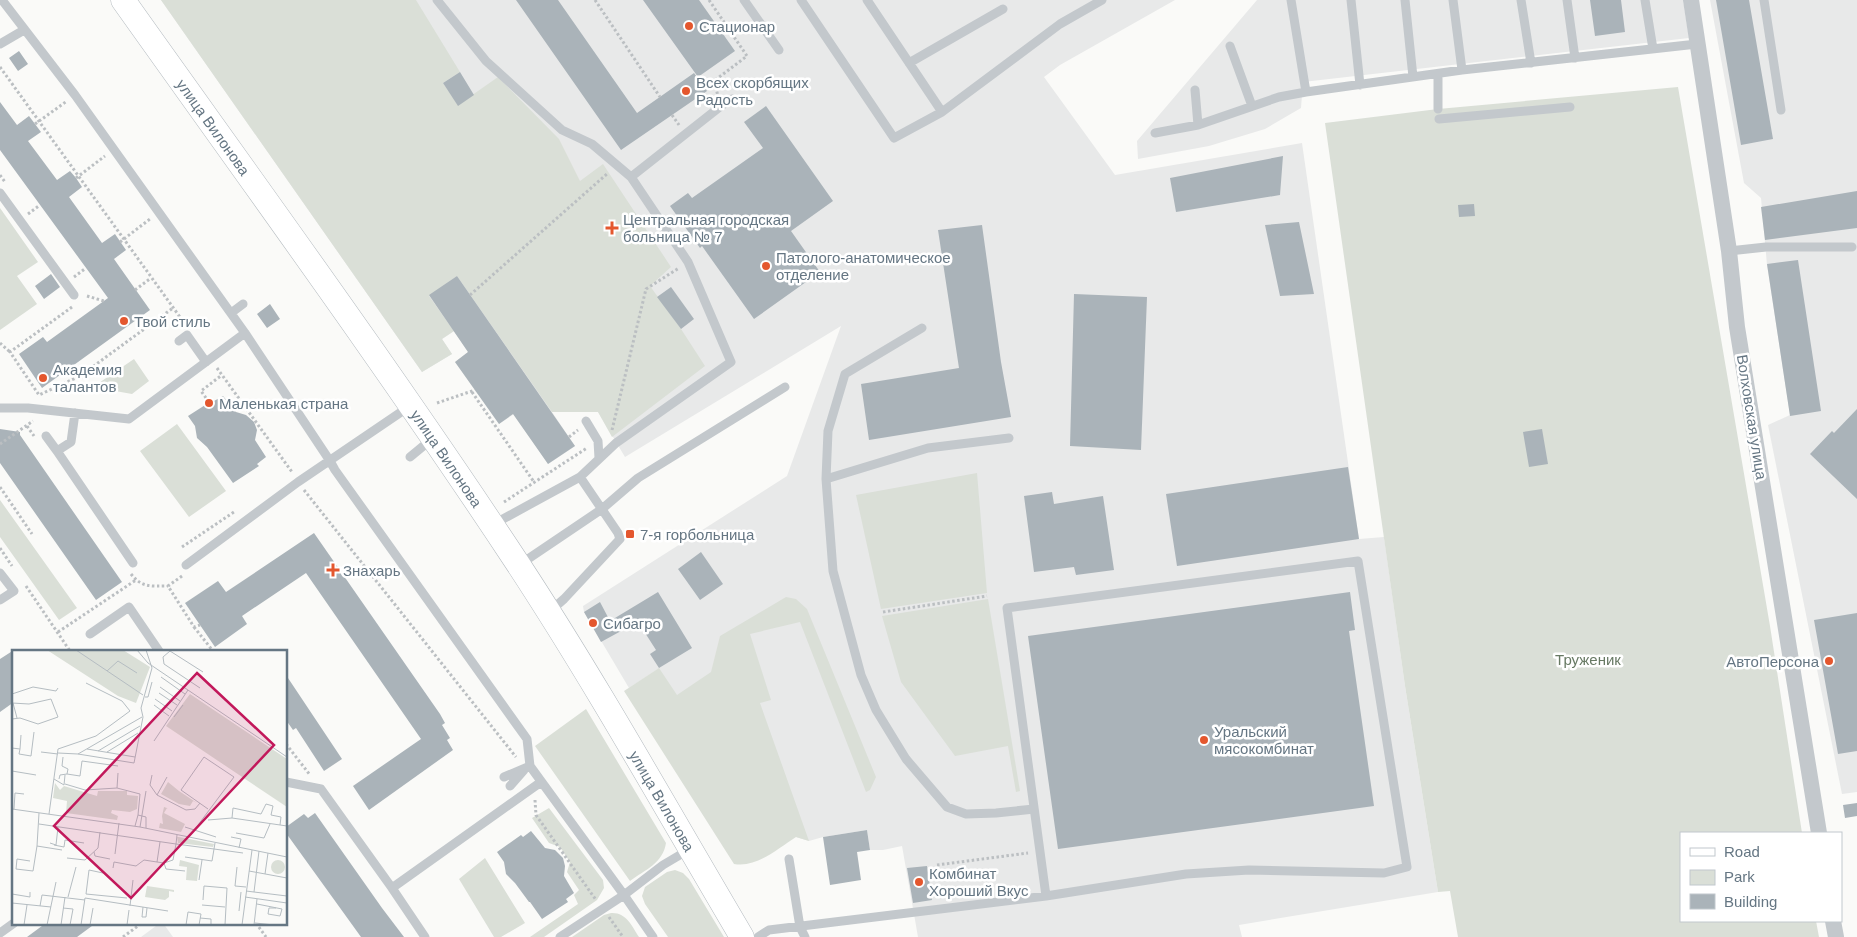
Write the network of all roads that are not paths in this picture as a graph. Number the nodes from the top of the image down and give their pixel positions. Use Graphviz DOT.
graph roads {
  1 [pos="2,0"];
  2 [pos="123,0"];
  3 [pos="437,0"];
  4 [pos="744,0"];
  5 [pos="801,0"];
  6 [pos="867,0"];
  7 [pos="1102,0"];
  8 [pos="1291,0"];
  9 [pos="1351,0"];
  10 [pos="1405,0"];
  11 [pos="1452,0"];
  12 [pos="1521,0"];
  13 [pos="1567,0"];
  14 [pos="1645,0"];
  15 [pos="1691,0"];
  16 [pos="1764,0"];
  17 [pos="1003,9"];
  18 [pos="24,30"];
  19 [pos="0,44"];
  20 [pos="1697,44"];
  21 [pos="1230,46"];
  22 [pos="1654,49"];
  23 [pos="779,50"];
  24 [pos="1575,58"];
  25 [pos="909,63"];
  26 [pos="1531,63"];
  27 [pos="1462,70"];
  28 [pos="1438,74"];
  29 [pos="1413,77"];
  30 [pos="1360,85"];
  31 [pos="1195,90"];
  32 [pos="1306,92"];
  33 [pos="732,100"];
  34 [pos="1252,106"];
  35 [pos="1570,106"];
  36 [pos="1438,109"];
  37 [pos="1781,110"];
  38 [pos="942,112"];
  39 [pos="1439,119"];
  40 [pos="1198,125"];
  41 [pos="1155,133"];
  42 [pos="631,177"];
  43 [pos="0,192"];
  44 [pos="1852,247"];
  45 [pos="1729,251"];
  46 [pos="74,295"];
  47 [pos="243,304"];
  48 [pos="231,313"];
  49 [pos="922,328"];
  50 [pos="245,333"];
  51 [pos="182,345"];
  52 [pos="208,360"];
  53 [pos="785,388"];
  54 [pos="411,405"];
  55 [pos="0,408"];
  56 [pos="75,413"];
  57 [pos="586,421"];
  58 [pos="46,436"];
  59 [pos="434,438"];
  60 [pos="1009,438"];
  61 [pos="57,451"];
  62 [pos="410,457"];
  63 [pos="599,458"];
  64 [pos="330,461"];
  65 [pos="580,477"];
  66 [pos="826,478"];
  67 [pos="602,509"];
  68 [pos="492,525"];
  69 [pos="133,563"];
  70 [pos="186,565"];
  71 [pos="519,565"];
  72 [pos="0,573"];
  73 [pos="0,600"];
  74 [pos="549,612"];
  75 [pos="90,634"];
  76 [pos="158,650"];
  77 [pos="527,768"];
  78 [pos="504,777"];
  79 [pos="288,782"];
  80 [pos="538,784"];
  81 [pos="510,786"];
  82 [pos="1034,809"];
  83 [pos="1819,832"];
  84 [pos="690,849"];
  85 [pos="789,860"];
  86 [pos="392,888"];
  87 [pos="624,895"];
  88 [pos="1046,896"];
  89 [pos="1833,922"];
  90 [pos="13,924"];
  91 [pos="800,927"];
  92 [pos="0,933"];
  93 [pos="427,937"];
  94 [pos="560,937"];
  95 [pos="653,937"];
  96 [pos="742,937"];
  97 [pos="758,937"];
  98 [pos="805,937"];
  99 [pos="1836,937"];
  1 -- 18 [label="lane"];
  2 -- 54 [label="street, улица Вилонова"];
  3 -- 42 [label="lane"];
  4 -- 23 [label="lane"];
  5 -- 38 [label="lane"];
  6 -- 25 [label="lane"];
  7 -- 38 [label="lane"];
  8 -- 32 [label="lane"];
  9 -- 30 [label="lane"];
  10 -- 29 [label="lane"];
  11 -- 27 [label="lane"];
  12 -- 26 [label="lane"];
  13 -- 24 [label="lane"];
  14 -- 22 [label="lane"];
  15 -- 20 [label="street, Волховская улица"];
  16 -- 37 [label="lane"];
  17 -- 25 [label="lane"];
  18 -- 19 [label="lane"];
  18 -- 48 [label="lane"];
  20 -- 22 [label="lane"];
  20 -- 45 [label="street, Волховская улица"];
  21 -- 34 [label="lane"];
  22 -- 24 [label="lane"];
  24 -- 26 [label="lane"];
  25 -- 38 [label="lane"];
  26 -- 27 [label="lane"];
  27 -- 28 [label="lane"];
  28 -- 29 [label="lane"];
  28 -- 36 [label="lane"];
  29 -- 30 [label="lane"];
  30 -- 32 [label="lane"];
  31 -- 40 [label="lane"];
  32 -- 34 [label="lane"];
  33 -- 42 [label="lane"];
  34 -- 40 [label="lane"];
  35 -- 39 [label="lane"];
  40 -- 41 [label="lane"];
  42 -- 63 [label="lane"];
  43 -- 46 [label="lane"];
  44 -- 45 [label="lane"];
  45 -- 83 [label="street, Волховская улица"];
  47 -- 48 [label="lane"];
  48 -- 50 [label="lane"];
  49 -- 66 [label="lane"];
  50 -- 52 [label="lane"];
  50 -- 64 [label="lane"];
  51 -- 52 [label="lane"];
  52 -- 56 [label="lane"];
  53 -- 67 [label="lane"];
  54 -- 59 [label="street, улица Вилонова"];
  54 -- 64 [label="lane"];
  55 -- 56 [label="lane"];
  56 -- 61 [label="lane"];
  57 -- 63 [label="lane"];
  58 -- 61 [label="lane"];
  59 -- 62 [label="lane"];
  59 -- 68 [label="street, улица Вилонова"];
  60 -- 66 [label="lane"];
  61 -- 69 [label="lane"];
  63 -- 65 [label="lane"];
  64 -- 70 [label="lane"];
  64 -- 77 [label="lane"];
  65 -- 67 [label="lane"];
  65 -- 68 [label="lane"];
  66 -- 82 [label="lane"];
  67 -- 71 [label="lane"];
  67 -- 74 [label="lane"];
  68 -- 71 [label="street, улица Вилонова"];
  71 -- 74 [label="street, улица Вилонова"];
  72 -- 73 [label="lane"];
  74 -- 84 [label="street, улица Вилонова"];
  75 -- 76 [label="lane"];
  77 -- 78 [label="lane"];
  77 -- 80 [label="lane"];
  77 -- 81 [label="lane"];
  79 -- 86 [label="lane"];
  80 -- 86 [label="lane"];
  80 -- 87 [label="lane"];
  82 -- 88 [label="lane"];
  82 -- 88 [label="lane"];
  84 -- 87 [label="lane"];
  84 -- 96 [label="street, улица Вилонова"];
  85 -- 91 [label="lane"];
  86 -- 93 [label="lane"];
  87 -- 94 [label="lane"];
  87 -- 95 [label="lane"];
  88 -- 91 [label="lane"];
  89 -- 99 [label="street"];
  90 -- 92 [label="lane"];
  91 -- 97 [label="lane"];
  91 -- 98 [label="lane"];
}
